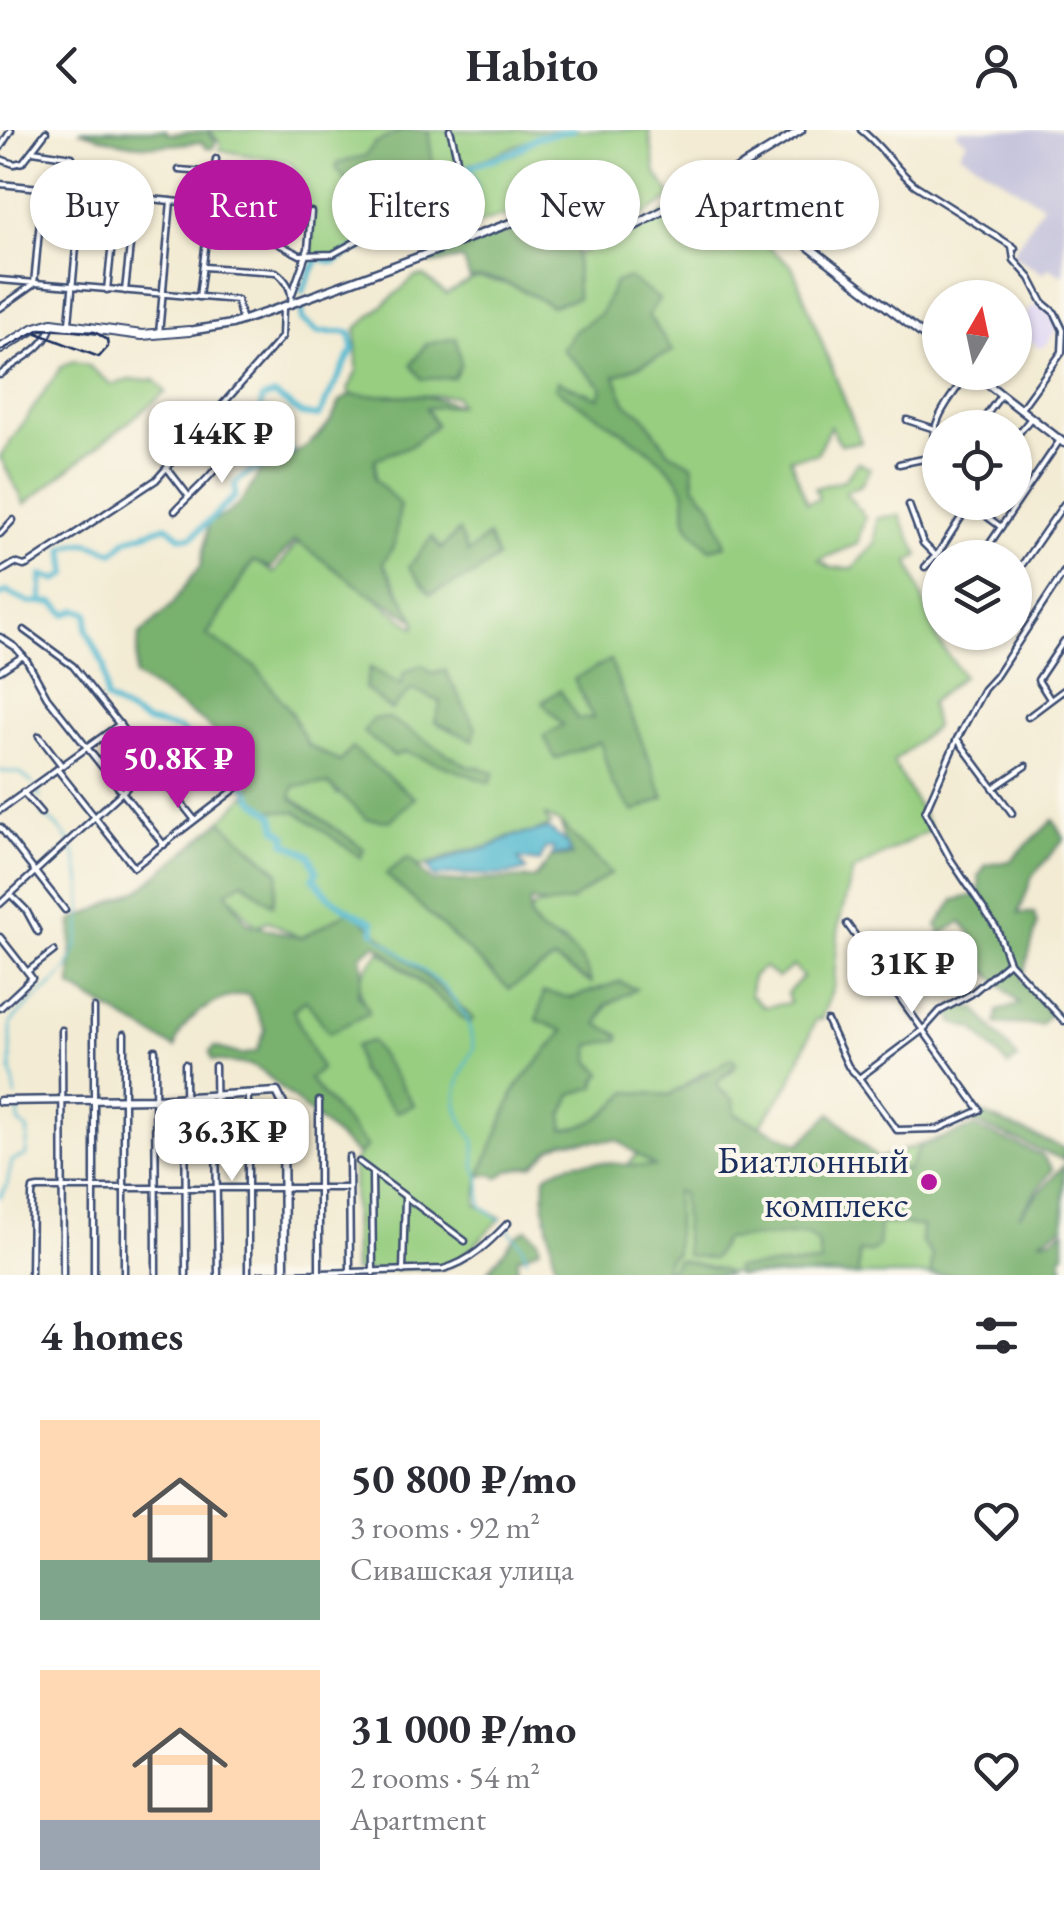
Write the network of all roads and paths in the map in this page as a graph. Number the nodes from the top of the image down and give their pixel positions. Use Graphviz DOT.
graph roads {
  1 [pos="11,130"];
  2 [pos="450,130"];
  3 [pos="801,130"];
  4 [pos="860,130"];
  5 [pos="46,132"];
  6 [pos="0,148"];
  7 [pos="32,152"];
  8 [pos="72,157"];
  9 [pos="0,160"];
  10 [pos="752,160"];
  11 [pos="0,184"];
  12 [pos="30,187"];
  13 [pos="154,200"];
  14 [pos="171,201"];
  15 [pos="174,201"];
  16 [pos="660,212"];
  17 [pos="37,250"];
  18 [pos="76,250"];
  19 [pos="112,250"];
  20 [pos="129,250"];
  21 [pos="206,250"];
  22 [pos="292,250"];
  23 [pos="306,250"];
  24 [pos="812,250"];
  25 [pos="305,255"];
  26 [pos="204,267"];
  27 [pos="0,280"];
  28 [pos="34,284"];
  29 [pos="73,287"];
  30 [pos="108,290"];
  31 [pos="125,291"];
  32 [pos="292,294"];
  33 [pos="161,295"];
  34 [pos="199,297"];
  35 [pos="286,306"];
  36 [pos="0,308"];
  37 [pos="242,320"];
  38 [pos="52,323"];
  39 [pos="69,323"];
  40 [pos="189,331"];
  41 [pos="159,334"];
  42 [pos="922,334"];
  43 [pos="0,349"];
  44 [pos="1058,357"];
  45 [pos="1064,362"];
  46 [pos="0,375"];
  47 [pos="995,390"];
  48 [pos="1000,394"];
  49 [pos="989,410"];
  50 [pos="1020,410"];
  51 [pos="1032,419"];
  52 [pos="907,420"];
  53 [pos="922,425"];
  54 [pos="236,434"];
  55 [pos="1062,442"];
  56 [pos="922,459"];
  57 [pos="898,464"];
  58 [pos="167,468"];
  59 [pos="186,494"];
  60 [pos="1064,504"];
  61 [pos="910,505"];
  62 [pos="175,510"];
  63 [pos="12,520"];
  64 [pos="993,520"];
  65 [pos="1001,526"];
  66 [pos="0,534"];
  67 [pos="992,540"];
  68 [pos="922,543"];
  69 [pos="1032,550"];
  70 [pos="0,572"];
  71 [pos="1064,572"];
  72 [pos="24,630"];
  73 [pos="0,637"];
  74 [pos="1064,641"];
  75 [pos="24,656"];
  76 [pos="0,672"];
  77 [pos="1064,690"];
  78 [pos="1050,700"];
  79 [pos="1028,717"];
  80 [pos="120,724"];
  81 [pos="38,736"];
  82 [pos="181,738"];
  83 [pos="956,738"];
  84 [pos="88,748"];
  85 [pos="190,763"];
  86 [pos="150,765"];
  87 [pos="1026,766"];
  88 [pos="59,768"];
  89 [pos="200,779"];
  90 [pos="166,783"];
  91 [pos="238,787"];
  92 [pos="995,788"];
  93 [pos="122,791"];
  94 [pos="24,792"];
  95 [pos="177,798"];
  96 [pos="0,810"];
  97 [pos="41,813"];
  98 [pos="1012,813"];
  99 [pos="94,818"];
  100 [pos="194,819"];
  101 [pos="0,827"];
  102 [pos="164,845"];
  103 [pos="34,872"];
  104 [pos="10,895"];
  105 [pos="0,904"];
  106 [pos="65,910"];
  107 [pos="847,924"];
  108 [pos="38,932"];
  109 [pos="0,936"];
  110 [pos="54,951"];
  111 [pos="1009,962"];
  112 [pos="28,972"];
  113 [pos="0,1008"];
  114 [pos="94,1008"];
  115 [pos="827,1021"];
  116 [pos="1064,1021"];
  117 [pos="62,1030"];
  118 [pos="923,1030"];
  119 [pos="124,1034"];
  120 [pos="155,1050"];
  121 [pos="184,1064"];
  122 [pos="214,1066"];
  123 [pos="860,1078"];
  124 [pos="248,1093"];
  125 [pos="217,1095"];
  126 [pos="186,1098"];
  127 [pos="94,1099"];
  128 [pos="124,1099"];
  129 [pos="155,1099"];
  130 [pos="62,1100"];
  131 [pos="0,1101"];
  132 [pos="319,1101"];
  133 [pos="349,1157"];
  134 [pos="359,1162"];
  135 [pos="372,1172"];
  136 [pos="317,1187"];
  137 [pos="187,1188"];
  138 [pos="218,1188"];
  139 [pos="248,1188"];
  140 [pos="282,1188"];
  141 [pos="350,1188"];
  142 [pos="63,1189"];
  143 [pos="94,1189"];
  144 [pos="124,1189"];
  145 [pos="156,1189"];
  146 [pos="404,1196"];
  147 [pos="508,1223"];
  148 [pos="466,1241"];
  149 [pos="402,1271"];
  150 [pos="284,1274"];
  151 [pos="319,1274"];
  152 [pos="350,1274"];
  153 [pos="377,1274"];
  154 [pos="31,1275"];
  155 [pos="63,1275"];
  156 [pos="94,1275"];
  157 [pos="124,1275"];
  158 [pos="156,1275"];
  159 [pos="186,1275"];
  160 [pos="218,1275"];
  161 [pos="248,1275"];
  162 [pos="260,1275"];
  1 -- 6 [label="street"];
  2 -- 25 [label="street"];
  3 -- 10 [label="street"];
  4 -- 44 [label="street"];
  5 -- 7 [label="street"];
  7 -- 8 [label="street"];
  7 -- 9 [label="street"];
  11 -- 12 [label="street"];
  13 -- 14 [label="street"];
  14 -- 15 [label="street"];
  14 -- 33 [label="street"];
  16 -- 35 [label="street"];
  17 -- 28 [label="street"];
  18 -- 29 [label="street"];
  19 -- 30 [label="street"];
  20 -- 31 [label="street"];
  21 -- 26 [label="street"];
  22 -- 25 [label="street"];
  23 -- 25 [label="street"];
  24 -- 42 [label="street"];
  25 -- 32 [label="street"];
  26 -- 32 [label="street"];
  26 -- 34 [label="street"];
  27 -- 28 [label="street"];
  28 -- 29 [label="street"];
  28 -- 36 [label="street"];
  29 -- 30 [label="street"];
  29 -- 39 [label="street"];
  30 -- 31 [label="street"];
  31 -- 33 [label="street"];
  32 -- 35 [label="street"];
  33 -- 34 [label="street"];
  33 -- 41 [label="street"];
  34 -- 37 [label="street"];
  35 -- 37 [label="street"];
  35 -- 58 [label="street"];
  37 -- 40 [label="street"];
  38 -- 39 [label="main road"];
  38 -- 43 [label="main road"];
  38 -- 46 [label="street"];
  39 -- 41 [label="main road"];
  40 -- 41 [label="main road"];
  44 -- 45 [label="street"];
  44 -- 50 [label="street"];
  47 -- 48 [label="street"];
  48 -- 49 [label="street"];
  48 -- 50 [label="street"];
  51 -- 55 [label="street"];
  52 -- 53 [label="street"];
  54 -- 59 [label="street"];
  55 -- 65 [label="street"];
  56 -- 57 [label="street"];
  58 -- 59 [label="street"];
  58 -- 70 [label="street"];
  59 -- 62 [label="street"];
  60 -- 69 [label="street"];
  61 -- 68 [label="street"];
  63 -- 66 [label="street"];
  64 -- 65 [label="street"];
  65 -- 67 [label="street"];
  71 -- 83 [label="street"];
  72 -- 80 [label="street"];
  73 -- 75 [label="street"];
  74 -- 78 [label="street"];
  75 -- 76 [label="street"];
  75 -- 84 [label="street"];
  77 -- 78 [label="street"];
  78 -- 79 [label="street"];
  80 -- 84 [label="street"];
  80 -- 86 [label="street"];
  81 -- 88 [label="street"];
  82 -- 86 [label="street"];
  83 -- 92 [label="street"];
  83 -- 111 [label="street"];
  84 -- 88 [label="street"];
  84 -- 93 [label="street"];
  85 -- 90 [label="street"];
  86 -- 90 [label="street"];
  86 -- 93 [label="street"];
  87 -- 92 [label="street"];
  88 -- 94 [label="street"];
  88 -- 99 [label="street"];
  89 -- 95 [label="street"];
  90 -- 95 [label="street"];
  91 -- 100 [label="street"];
  92 -- 98 [label="street"];
  93 -- 99 [label="street"];
  93 -- 102 [label="street"];
  94 -- 96 [label="street"];
  94 -- 97 [label="street"];
  95 -- 100 [label="street"];
  99 -- 102 [label="street"];
  99 -- 103 [label="street"];
  100 -- 102 [label="street"];
  101 -- 103 [label="street"];
  103 -- 104 [label="street"];
  103 -- 106 [label="street"];
  104 -- 105 [label="street"];
  104 -- 108 [label="street"];
  107 -- 118 [label="street"];
  109 -- 112 [label="street"];
  110 -- 112 [label="street"];
  111 -- 116 [label="street"];
  111 -- 118 [label="street"];
  112 -- 113 [label="street"];
  114 -- 127 [label="street"];
  115 -- 123 [label="street"];
  117 -- 130 [label="street"];
  118 -- 123 [label="street"];
  118 -- 123 [label="street"];
  119 -- 128 [label="street"];
  120 -- 129 [label="street"];
  121 -- 126 [label="street"];
  122 -- 125 [label="street"];
  124 -- 125 [label="street"];
  124 -- 139 [label="street"];
  124 -- 140 [label="street"];
  125 -- 126 [label="street"];
  125 -- 138 [label="street"];
  126 -- 129 [label="street"];
  126 -- 137 [label="street"];
  127 -- 128 [label="street"];
  127 -- 130 [label="street"];
  127 -- 143 [label="street"];
  128 -- 129 [label="street"];
  128 -- 144 [label="street"];
  129 -- 145 [label="street"];
  130 -- 131 [label="street"];
  130 -- 142 [label="street"];
  132 -- 136 [label="street"];
  133 -- 141 [label="street"];
  134 -- 135 [label="street"];
  135 -- 146 [label="street"];
  135 -- 153 [label="street"];
  136 -- 140 [label="street"];
  136 -- 141 [label="street"];
  136 -- 151 [label="street"];
  137 -- 138 [label="street"];
  137 -- 145 [label="street"];
  137 -- 159 [label="street"];
  138 -- 139 [label="street"];
  138 -- 160 [label="street"];
  139 -- 140 [label="street"];
  139 -- 161 [label="street"];
  140 -- 150 [label="street"];
  141 -- 152 [label="street"];
  142 -- 143 [label="street"];
  142 -- 154 [label="street"];
  142 -- 155 [label="street"];
  143 -- 144 [label="street"];
  143 -- 156 [label="street"];
  144 -- 145 [label="street"];
  144 -- 157 [label="street"];
  145 -- 158 [label="street"];
  146 -- 148 [label="street"];
  146 -- 149 [label="street"];
  147 -- 149 [label="street"];
  149 -- 153 [label="street"];
  150 -- 151 [label="street"];
  150 -- 162 [label="street"];
  151 -- 152 [label="street"];
  152 -- 153 [label="street"];
}
